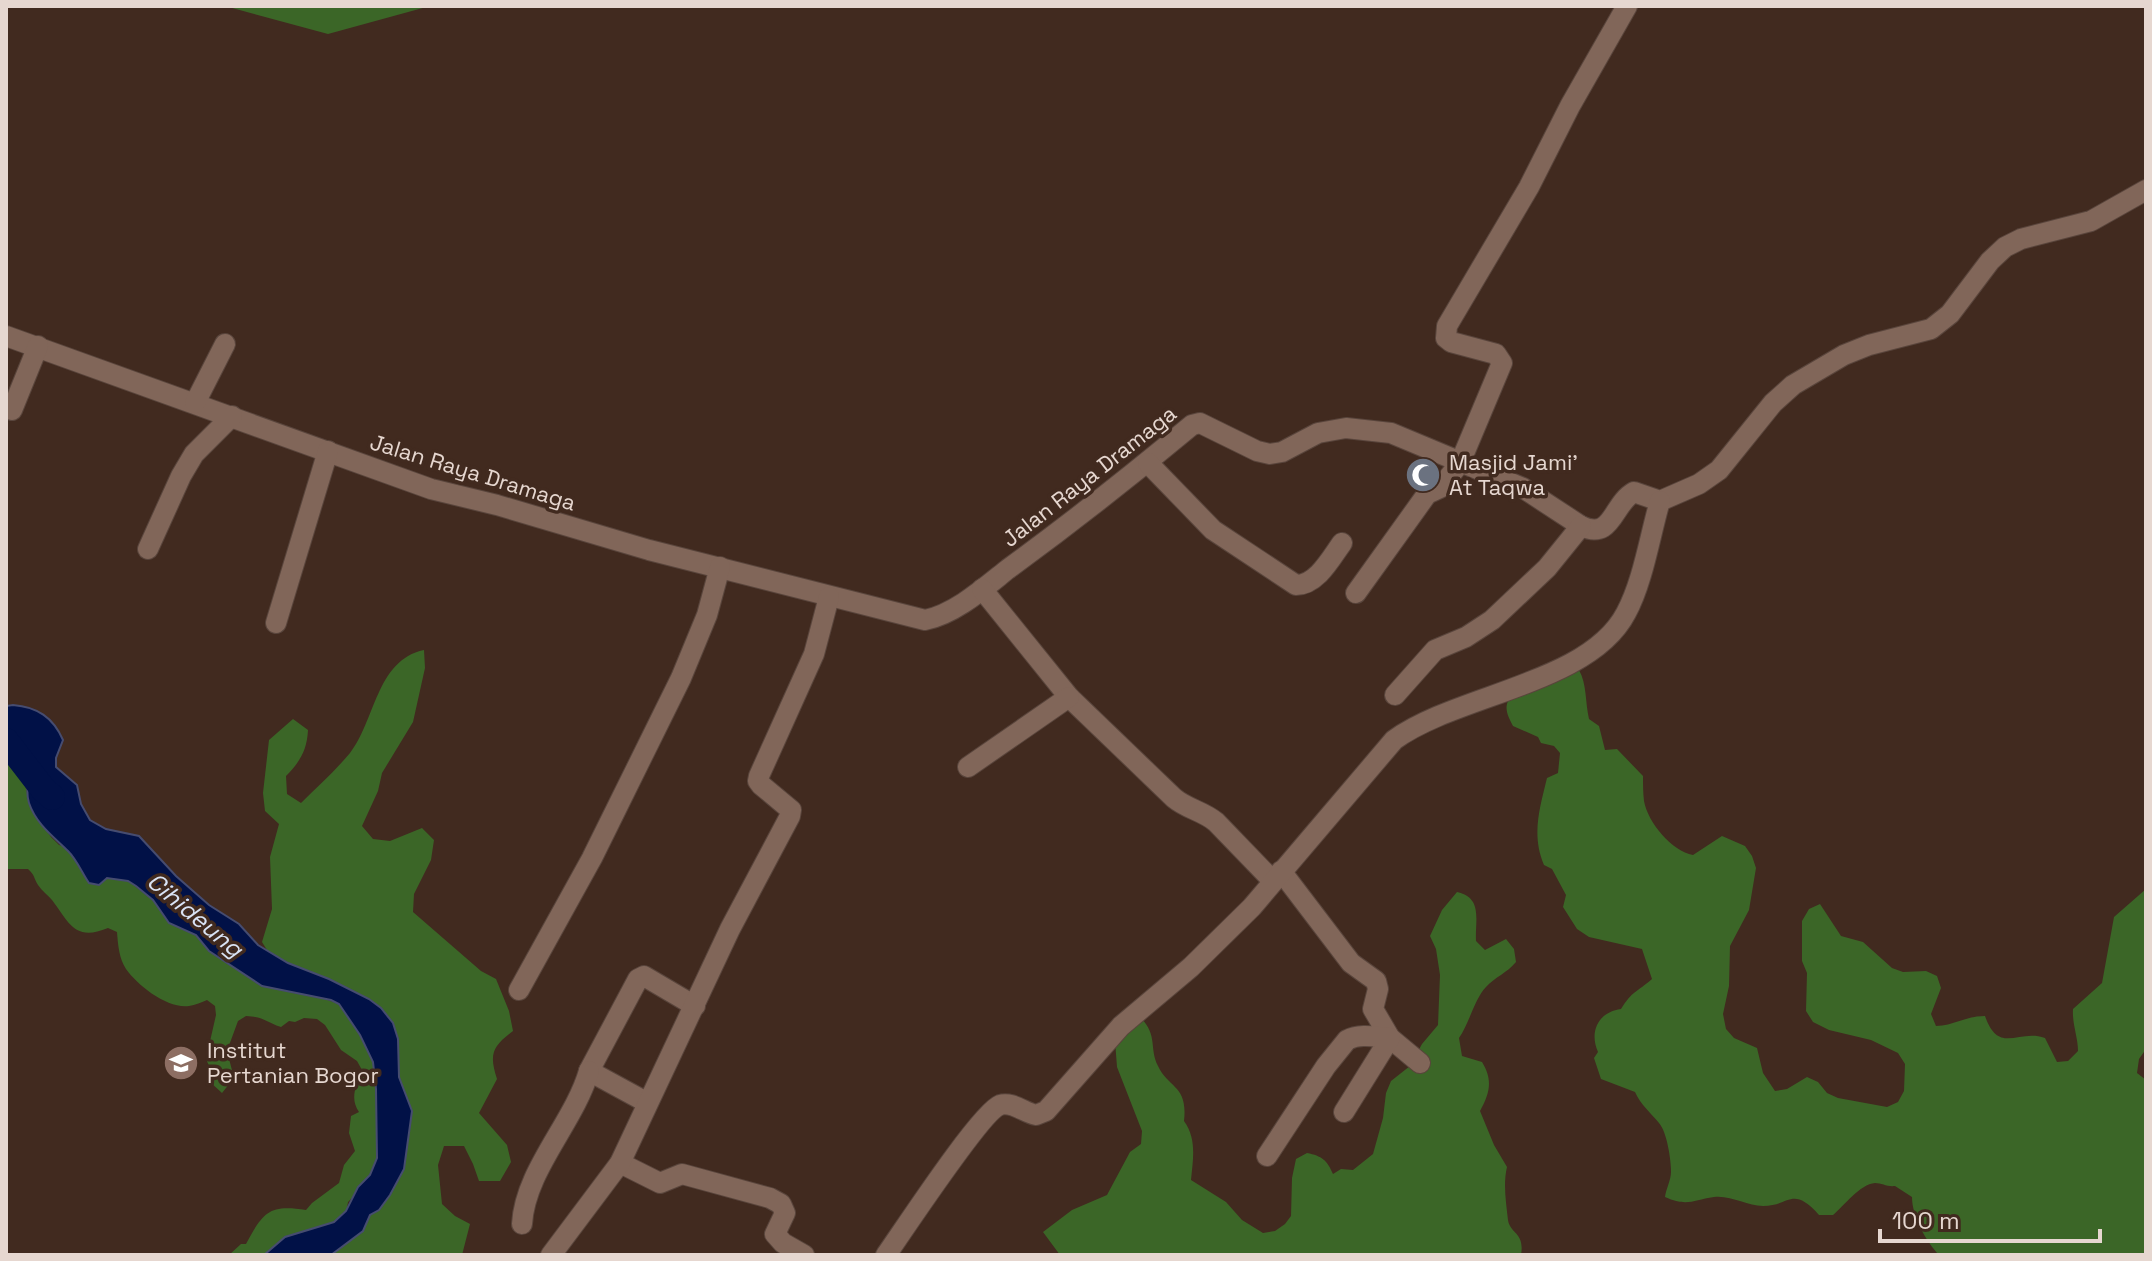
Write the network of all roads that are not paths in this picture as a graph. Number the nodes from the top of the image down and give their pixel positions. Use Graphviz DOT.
graph roads {
  1 [pos="1627,6"];
  2 [pos="2146,190"];
  3 [pos="6,336"];
  4 [pos="225,344"];
  5 [pos="38,346"];
  6 [pos="195,403"];
  7 [pos="12,410"];
  8 [pos="232,416"];
  9 [pos="328,451"];
  10 [pos="1148,463"];
  11 [pos="1460,463"];
  12 [pos="1660,501"];
  13 [pos="1581,526"];
  14 [pos="1342,543"];
  15 [pos="148,549"];
  16 [pos="720,567"];
  17 [pos="982,589"];
  18 [pos="1356,593"];
  19 [pos="829,597"];
  20 [pos="276,623"];
  21 [pos="1395,695"];
  22 [pos="1069,697"];
  23 [pos="968,767"];
  24 [pos="1277,876"];
  25 [pos="519,990"];
  26 [pos="695,1006"];
  27 [pos="1390,1038"];
  28 [pos="1420,1063"];
  29 [pos="589,1071"];
  30 [pos="646,1102"];
  31 [pos="1344,1112"];
  32 [pos="1267,1156"];
  33 [pos="620,1163"];
  34 [pos="522,1224"];
  35 [pos="551,1255"];
  36 [pos="804,1255"];
  37 [pos="886,1255"];
  1 -- 11 [label="street"];
  2 -- 12 [label="street"];
  3 -- 5 [label="street, Jalan Raya Dramaga"];
  4 -- 6 [label="street"];
  5 -- 6 [label="street, Jalan Raya Dramaga"];
  5 -- 7 [label="street"];
  6 -- 8 [label="street, Jalan Raya Dramaga"];
  8 -- 9 [label="street, Jalan Raya Dramaga"];
  8 -- 15 [label="street"];
  9 -- 16 [label="street, Jalan Raya Dramaga"];
  9 -- 20 [label="street"];
  10 -- 11 [label="street, Jalan Raya Dramaga"];
  10 -- 14 [label="street"];
  10 -- 17 [label="street, Jalan Raya Dramaga"];
  11 -- 13 [label="street, Jalan Raya Dramaga"];
  11 -- 18 [label="street"];
  12 -- 13 [label="street"];
  12 -- 24 [label="street"];
  13 -- 21 [label="street"];
  16 -- 19 [label="street, Jalan Raya Dramaga"];
  16 -- 25 [label="street"];
  17 -- 19 [label="street, Jalan Raya Dramaga"];
  17 -- 22 [label="street"];
  19 -- 26 [label="street"];
  22 -- 23 [label="street"];
  22 -- 24 [label="street"];
  24 -- 27 [label="street"];
  24 -- 37 [label="street"];
  26 -- 29 [label="street"];
  26 -- 30 [label="street"];
  27 -- 28 [label="street"];
  27 -- 31 [label="street"];
  27 -- 32 [label="street"];
  29 -- 30 [label="street"];
  29 -- 34 [label="street"];
  30 -- 33 [label="street"];
  33 -- 35 [label="street"];
  33 -- 36 [label="street"];
}
